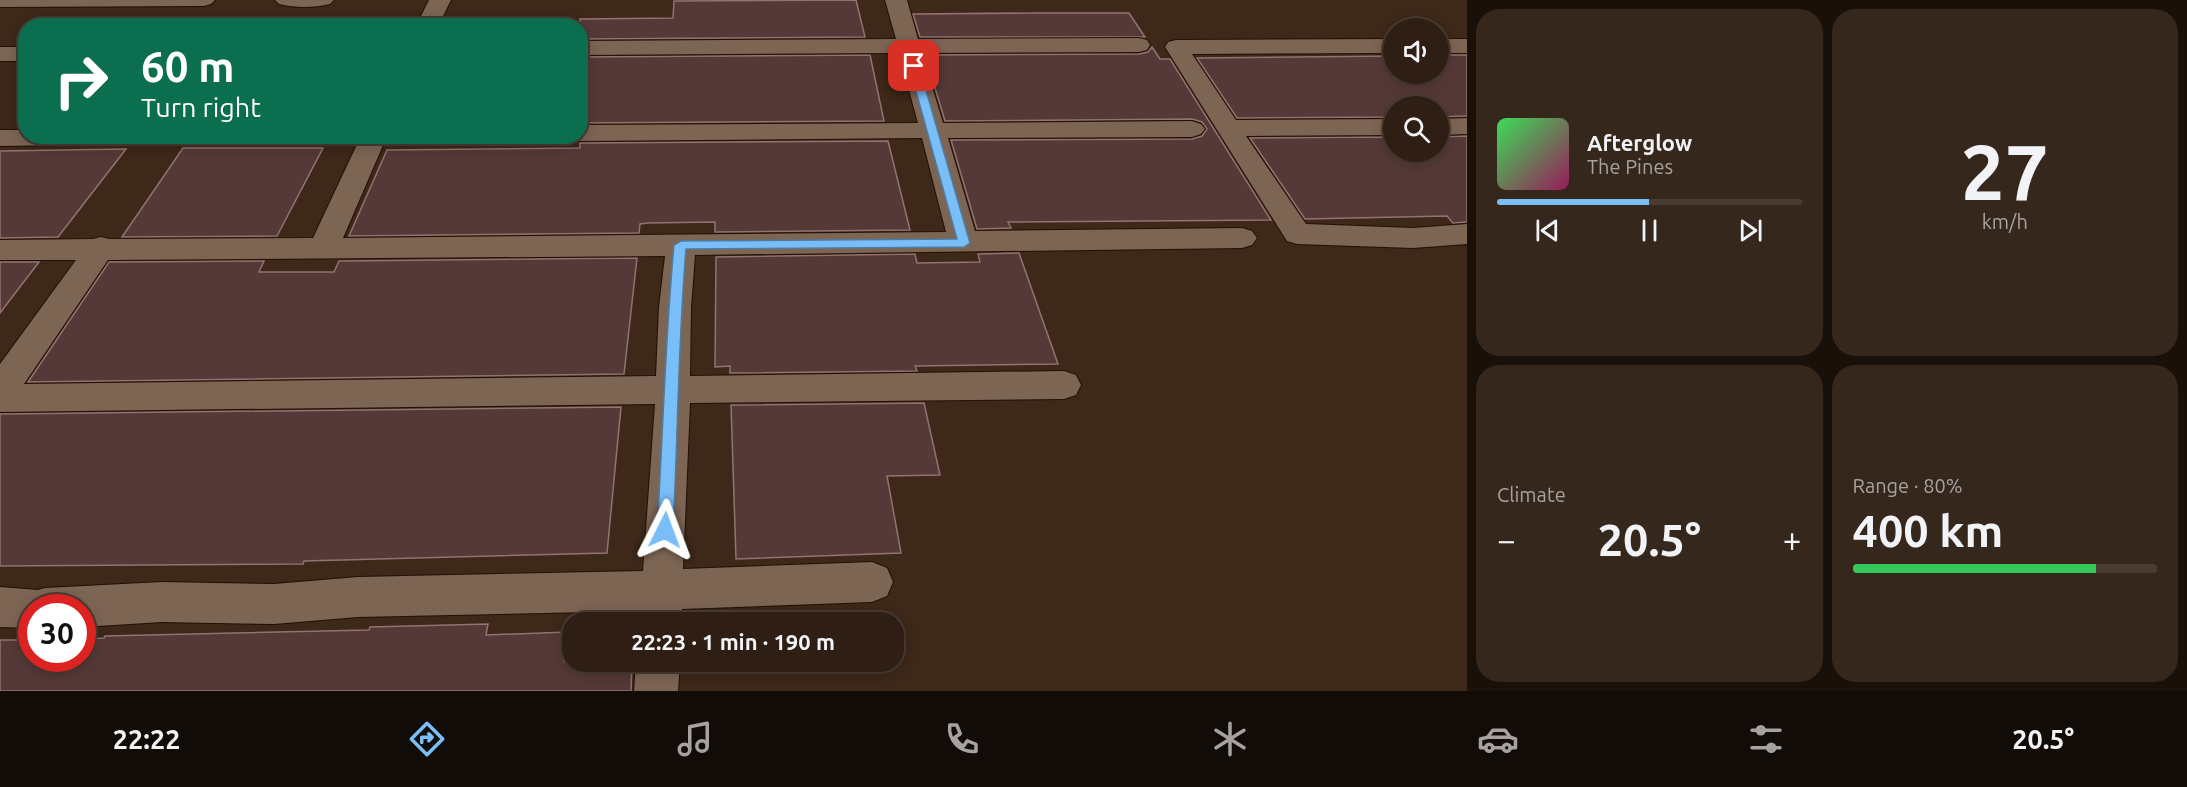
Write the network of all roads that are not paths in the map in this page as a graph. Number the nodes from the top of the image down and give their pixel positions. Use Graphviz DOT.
graph roads {
  1 [pos="76,0"];
  2 [pos="165,0"];
  3 [pos="204,0"];
  4 [pos="286,0"];
  5 [pos="323,0"];
  6 [pos="440,0"];
  7 [pos="896,0"];
  8 [pos="0,1"];
  9 [pos="431,18"];
  10 [pos="908,45"];
  11 [pos="1139,45"];
  12 [pos="1383,46"];
  13 [pos="1449,46"];
  14 [pos="1467,46"];
  15 [pos="588,48"];
  16 [pos="0,54"];
  17 [pos="18,54"];
  18 [pos="1467,126"];
  19 [pos="1383,127"];
  20 [pos="1449,127"];
  21 [pos="1231,128"];
  22 [pos="1192,129"];
  23 [pos="932,130"];
  24 [pos="588,133"];
  25 [pos="0,138"];
  26 [pos="18,138"];
  27 [pos="370,144"];
  28 [pos="1467,234"];
  29 [pos="1242,238"];
  30 [pos="964,243"];
  31 [pos="681,245"];
  32 [pos="101,247"];
  33 [pos="324,248"];
  34 [pos="0,249"];
  35 [pos="1064,385"];
  36 [pos="673,390"];
  37 [pos="0,391"];
  38 [pos="0,398"];
  39 [pos="872,582"];
  40 [pos="96,605"];
  41 [pos="661,607"];
  42 [pos="0,608"];
  43 [pos="18,608"];
  44 [pos="657,672"];
  45 [pos="656,691"];
  1 -- 2 [label="street"];
  1 -- 8 [label="street"];
  2 -- 3 [label="street"];
  4 -- 5 [label="street"];
  6 -- 9 [label="street"];
  7 -- 10 [label="street"];
  10 -- 11 [label="street"];
  10 -- 15 [label="street"];
  10 -- 23 [label="street"];
  12 -- 21 [label="street"];
  13 -- 14 [label="street"];
  16 -- 17 [label="street"];
  18 -- 20 [label="street"];
  19 -- 21 [label="street"];
  21 -- 28 [label="street"];
  22 -- 23 [label="street"];
  23 -- 24 [label="street"];
  23 -- 30 [label="street"];
  25 -- 26 [label="street"];
  27 -- 33 [label="street"];
  29 -- 30 [label="street"];
  30 -- 31 [label="street"];
  31 -- 33 [label="street"];
  31 -- 36 [label="street"];
  32 -- 33 [label="street"];
  32 -- 34 [label="street"];
  32 -- 37 [label="street"];
  35 -- 36 [label="street"];
  36 -- 38 [label="street"];
  36 -- 41 [label="street"];
  39 -- 41 [label="street"];
  40 -- 41 [label="street"];
  42 -- 43 [label="street"];
  44 -- 45 [label="street"];
}
